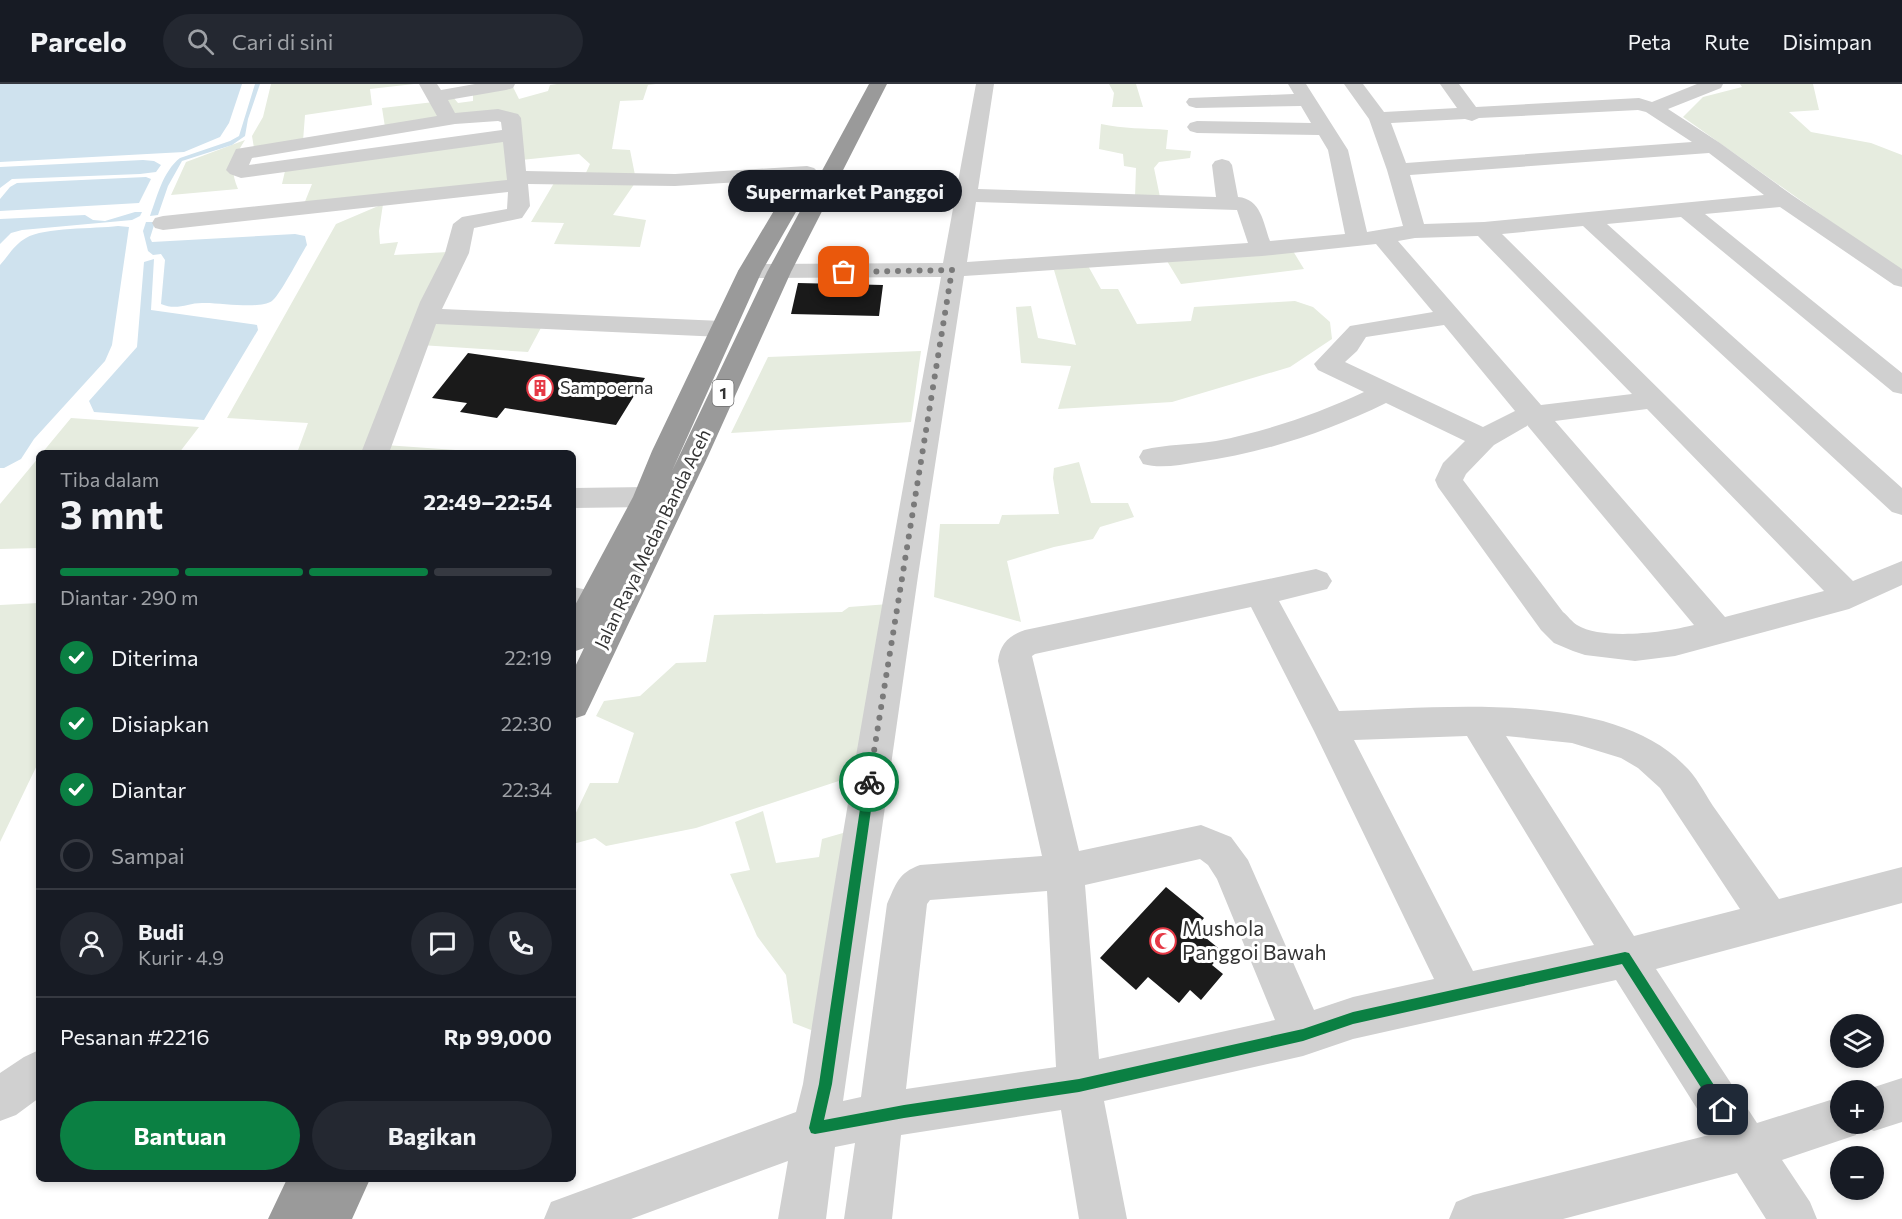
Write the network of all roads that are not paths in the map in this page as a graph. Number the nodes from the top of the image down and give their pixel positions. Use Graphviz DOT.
graph roads {
  1 [pos="506,84"];
  2 [pos="855,84"];
  3 [pos="878,84"];
  4 [pos="985,84"];
  5 [pos="1449,84"];
  6 [pos="1714,84"];
  7 [pos="1324,89"];
  8 [pos="1586,89"];
  9 [pos="431,91"];
  10 [pos="1196,102"];
  11 [pos="1613,104"];
  12 [pos="1653,108"];
  13 [pos="1472,115"];
  14 [pos="1379,118"];
  15 [pos="453,119"];
  16 [pos="1197,127"];
  17 [pos="1326,129"];
  18 [pos="513,135"];
  19 [pos="1713,147"];
  20 [pos="1222,165"];
  21 [pos="1398,170"];
  22 [pos="807,172"];
  23 [pos="517,181"];
  24 [pos="965,195"];
  25 [pos="1784,200"];
  26 [pos="1228,202"];
  27 [pos="1686,210"];
  28 [pos="1588,219"];
  29 [pos="163,224"];
  30 [pos="1484,229"];
  31 [pos="1415,231"];
  32 [pos="1370,238"];
  33 [pos="1262,249"];
  34 [pos="952,270"];
  35 [pos="750,271"];
  36 [pos="779,272"];
  37 [pos="1902,280"];
  38 [pos="427,316"];
  39 [pos="1450,317"];
  40 [pos="722,328"];
  41 [pos="1902,386"];
  42 [pos="1386,392"];
  43 [pos="1653,400"];
  44 [pos="1534,415"];
  45 [pos="1484,439"];
  46 [pos="376,450"];
  47 [pos="1153,457"];
  48 [pos="648,497"];
  49 [pos="576,498"];
  50 [pos="1902,505"];
  51 [pos="1902,572"];
  52 [pos="1316,581"];
  53 [pos="1260,594"];
  54 [pos="1849,597"];
  55 [pos="583,600"];
  56 [pos="576,627"];
  57 [pos="1719,632"];
  58 [pos="576,699"];
  59 [pos="1477,721"];
  60 [pos="1329,726"];
  61 [pos="1065,872"];
  62 [pos="1902,885"];
  63 [pos="1770,920"];
  64 [pos="1625,957"];
  65 [pos="1463,994"];
  66 [pos="1303,1035"];
  67 [pos="36,1074"];
  68 [pos="1079,1085"];
  69 [pos="0,1099"];
  70 [pos="1902,1100"];
  71 [pos="1884,1106"];
  72 [pos="879,1116"];
  73 [pos="1830,1122"];
  74 [pos="815,1128"];
  75 [pos="1748,1148"];
  76 [pos="310,1182"];
  77 [pos="346,1182"];
  78 [pos="292,1219"];
  79 [pos="328,1219"];
  80 [pos="568,1219"];
  81 [pos="802,1219"];
  82 [pos="868,1219"];
  83 [pos="1103,1219"];
  84 [pos="1473,1219"];
  85 [pos="1793,1219"];
  1 -- 9 [label="street"];
  2 -- 22 [label="highway, Jalan Raya Medan Banda Aceh / 1"];
  3 -- 36 [label="highway, Jalan Raya Medan Banda Aceh / 1"];
  4 -- 24 [label="street"];
  5 -- 13 [label="street"];
  6 -- 12 [label="street"];
  7 -- 10 [label="street"];
  7 -- 14 [label="street"];
  7 -- 17 [label="street"];
  8 -- 11 [label="street"];
  9 -- 15 [label="street"];
  11 -- 12 [label="street"];
  11 -- 13 [label="street"];
  12 -- 19 [label="street"];
  13 -- 14 [label="street"];
  14 -- 21 [label="street"];
  15 -- 18 [label="street"];
  15 -- 18 [label="street"];
  16 -- 17 [label="street"];
  17 -- 32 [label="street"];
  18 -- 23 [label="street"];
  19 -- 21 [label="street"];
  19 -- 25 [label="street"];
  20 -- 26 [label="street"];
  21 -- 31 [label="street"];
  22 -- 23 [label="street"];
  22 -- 35 [label="highway, Jalan Raya Medan Banda Aceh / 1"];
  23 -- 29 [label="street"];
  23 -- 38 [label="street"];
  24 -- 26 [label="street"];
  24 -- 34 [label="street"];
  25 -- 27 [label="street"];
  25 -- 37 [label="street"];
  26 -- 33 [label="street"];
  27 -- 28 [label="street"];
  27 -- 41 [label="street"];
  28 -- 30 [label="street"];
  28 -- 50 [label="street"];
  30 -- 31 [label="street"];
  30 -- 43 [label="street"];
  31 -- 32 [label="street"];
  32 -- 33 [label="street"];
  32 -- 39 [label="street"];
  33 -- 34 [label="street"];
  34 -- 36 [label="street"];
  34 -- 74 [label="street"];
  35 -- 36 [label="street"];
  35 -- 40 [label="highway, Jalan Raya Medan Banda Aceh / 1"];
  36 -- 58 [label="highway, Jalan Raya Medan Banda Aceh / 1"];
  38 -- 40 [label="street"];
  38 -- 46 [label="street"];
  39 -- 42 [label="street"];
  39 -- 44 [label="street"];
  40 -- 48 [label="highway, Jalan Raya Medan Banda Aceh / 1"];
  42 -- 45 [label="street"];
  42 -- 47 [label="street"];
  43 -- 44 [label="street"];
  43 -- 54 [label="street"];
  44 -- 45 [label="street"];
  44 -- 57 [label="street"];
  45 -- 57 [label="street"];
  48 -- 49 [label="street"];
  48 -- 55 [label="highway, Jalan Raya Medan Banda Aceh / 1"];
  51 -- 54 [label="street"];
  52 -- 53 [label="street"];
  53 -- 60 [label="street"];
  53 -- 61 [label="street"];
  54 -- 57 [label="street"];
  55 -- 56 [label="highway, Jalan Raya Medan Banda Aceh / 1"];
  59 -- 60 [label="street"];
  59 -- 63 [label="street"];
  59 -- 64 [label="street"];
  60 -- 65 [label="street"];
  61 -- 66 [label="street"];
  61 -- 68 [label="street"];
  61 -- 72 [label="street"];
  62 -- 63 [label="street"];
  63 -- 64 [label="street"];
  64 -- 65 [label="street"];
  64 -- 75 [label="street"];
  65 -- 66 [label="street"];
  66 -- 68 [label="street"];
  67 -- 69 [label="street"];
  68 -- 72 [label="street"];
  68 -- 83 [label="street"];
  70 -- 71 [label="street"];
  72 -- 74 [label="street"];
  72 -- 82 [label="street"];
  73 -- 75 [label="street"];
  74 -- 80 [label="street"];
  74 -- 81 [label="street"];
  75 -- 84 [label="street"];
  75 -- 85 [label="street"];
  76 -- 78 [label="highway"];
  77 -- 79 [label="highway"];
}
